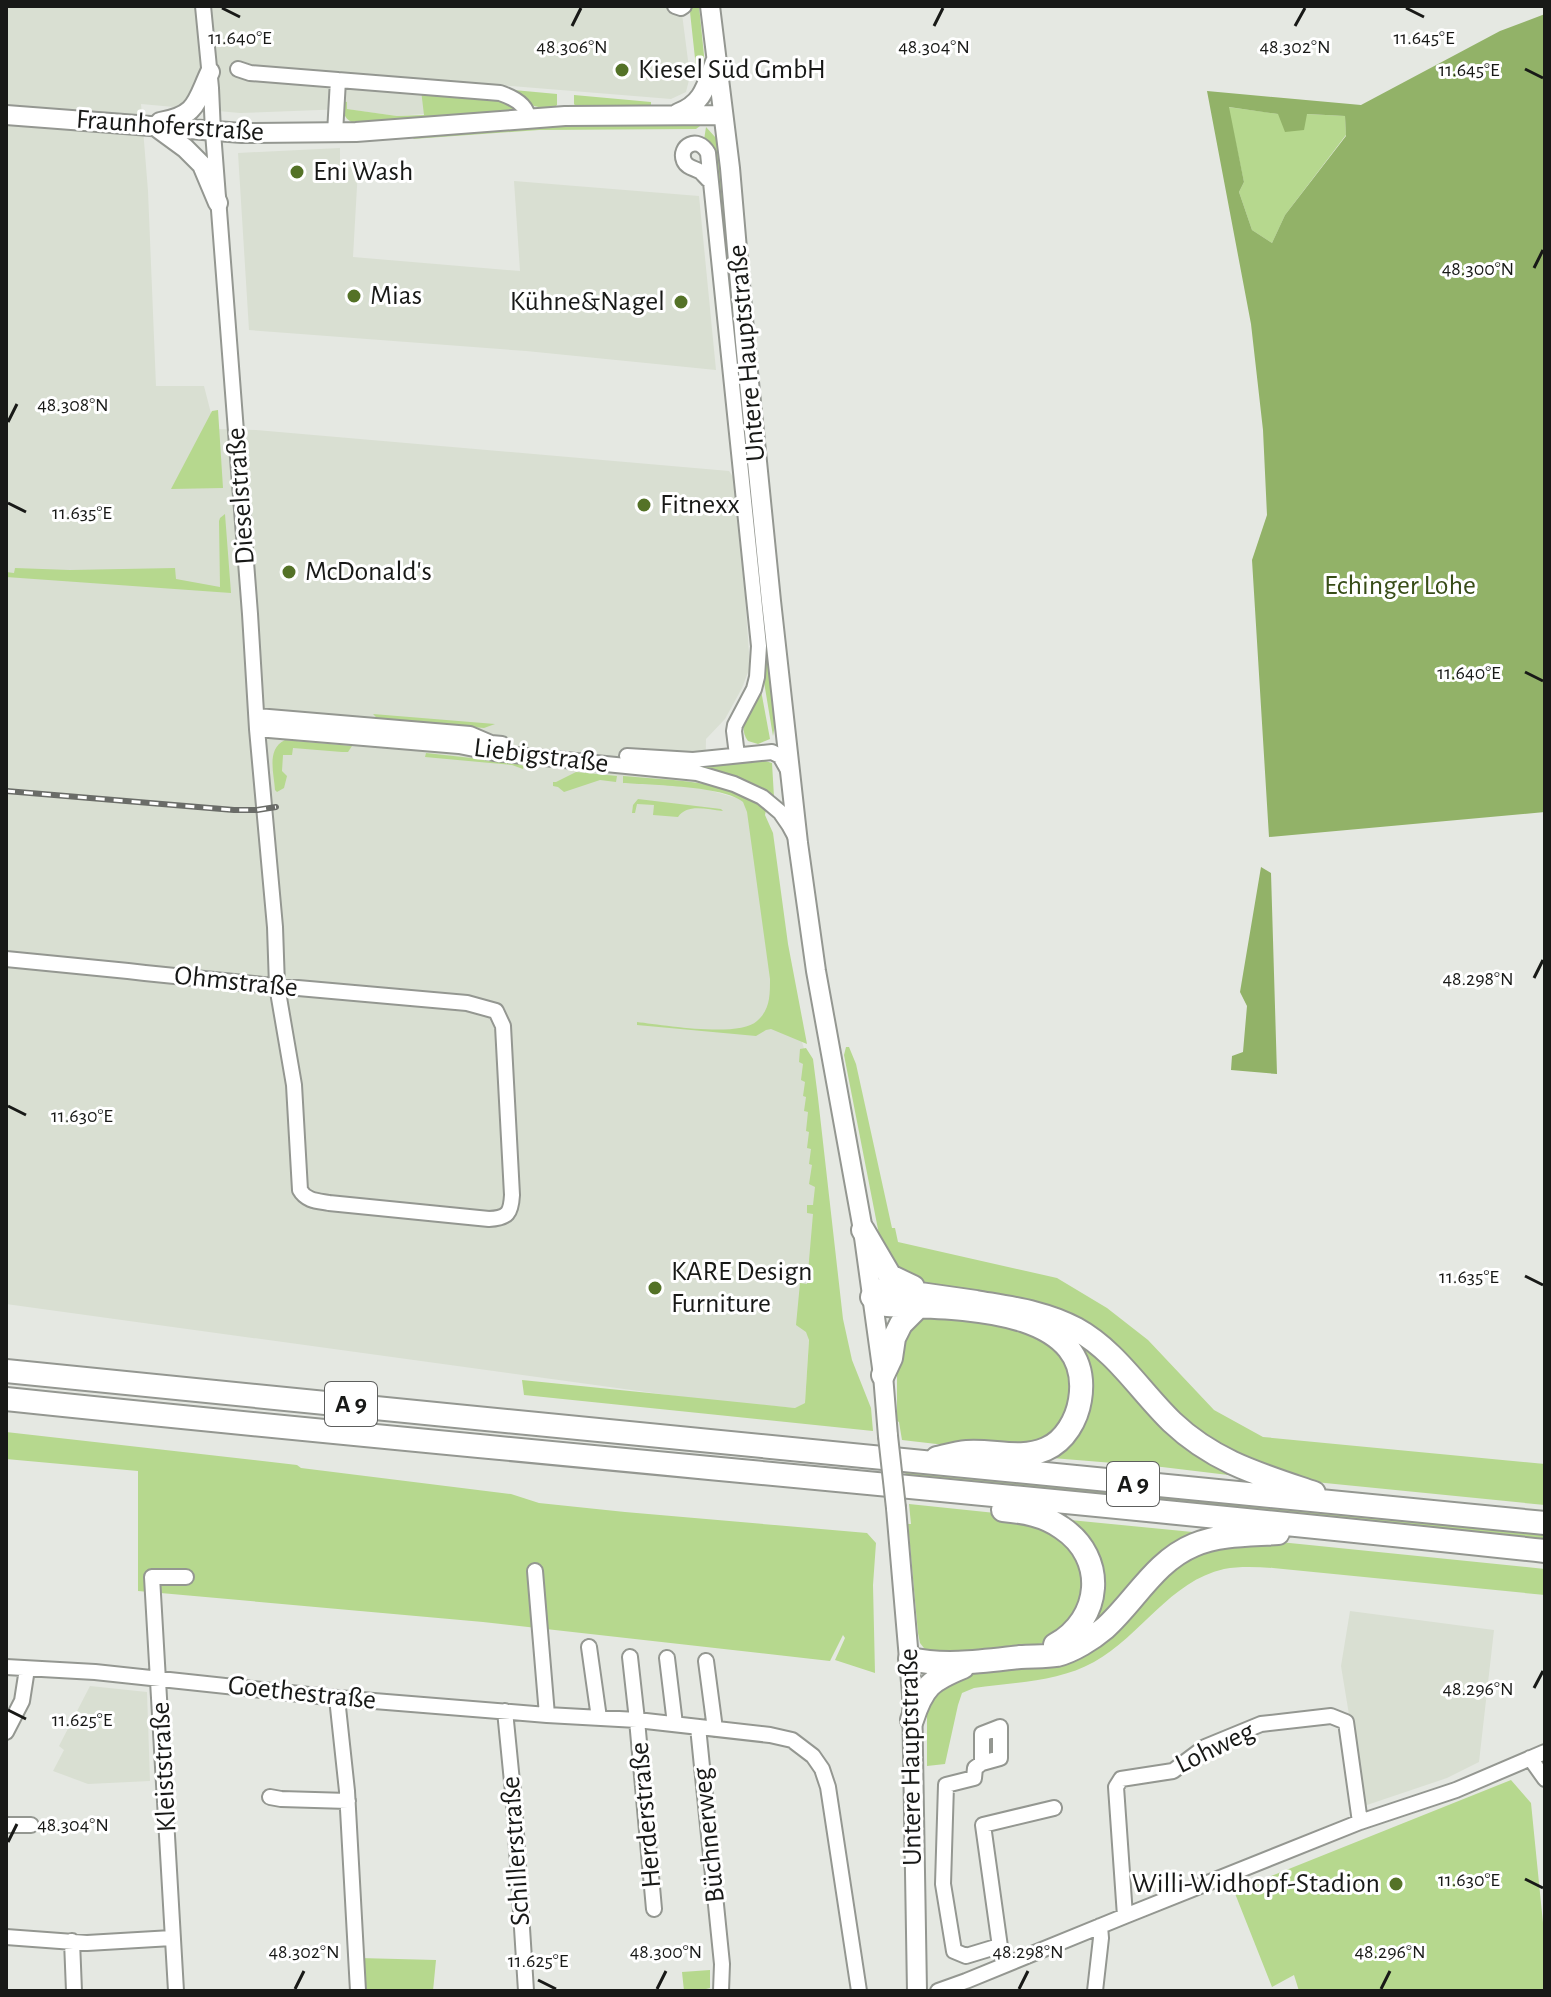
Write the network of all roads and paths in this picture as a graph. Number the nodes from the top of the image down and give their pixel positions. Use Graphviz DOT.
graph roads {
  1 [pos="203,6"];
  2 [pos="675,6"];
  3 [pos="684,6"];
  4 [pos="710,6"];
  5 [pos="716,60"];
  6 [pos="238,69"];
  7 [pos="210,72"];
  8 [pos="338,80"];
  9 [pos="6,115"];
  10 [pos="672,115"];
  11 [pos="723,115"];
  12 [pos="528,118"];
  13 [pos="148,126"];
  14 [pos="213,132"];
  15 [pos="335,133"];
  16 [pos="711,182"];
  17 [pos="218,203"];
  18 [pos="257,722"];
  19 [pos="785,724"];
  20 [pos="772,752"];
  21 [pos="737,755"];
  22 [pos="791,778"];
  23 [pos="798,843"];
  24 [pos="6,959"];
  25 [pos="277,986"];
  26 [pos="467,1003"];
  27 [pos="863,1230"];
  28 [pos="872,1297"];
  29 [pos="924,1301"];
  30 [pos="6,1371"];
  31 [pos="883,1375"];
  32 [pos="6,1399"];
  33 [pos="916,1463"];
  34 [pos="970,1492"];
  35 [pos="1350,1505"];
  36 [pos="1545,1523"];
  37 [pos="1341,1529"];
  38 [pos="1545,1551"];
  39 [pos="535,1571"];
  40 [pos="186,1577"];
  41 [pos="589,1647"];
  42 [pos="1036,1656"];
  43 [pos="630,1657"];
  44 [pos="667,1658"];
  45 [pos="706,1661"];
  46 [pos="975,1662"];
  47 [pos="911,1664"];
  48 [pos="6,1667"];
  49 [pos="27,1669"];
  50 [pos="942,1676"];
  51 [pos="159,1679"];
  52 [pos="337,1698"];
  53 [pos="505,1711"];
  54 [pos="547,1715"];
  55 [pos="599,1718"];
  56 [pos="637,1720"];
  57 [pos="912,1720"];
  58 [pos="675,1724"];
  59 [pos="698,1727"];
  60 [pos="715,1729"];
  61 [pos="6,1732"];
  62 [pos="1545,1752"];
  63 [pos="1530,1758"];
  64 [pos="982,1763"];
  65 [pos="1545,1779"];
  66 [pos="270,1797"];
  67 [pos="348,1801"];
  68 [pos="1054,1808"];
  69 [pos="1360,1822"];
  70 [pos="6,1825"];
  71 [pos="31,1825"];
  72 [pos="654,1909"];
  73 [pos="1125,1916"];
  74 [pos="1100,1926"];
  75 [pos="6,1937"];
  76 [pos="172,1938"];
  77 [pos="72,1941"];
  78 [pos="999,1946"];
  79 [pos="1003,1966"];
  80 [pos="967,1986"];
  81 [pos="74,1991"];
  82 [pos="176,1991"];
  83 [pos="358,1991"];
  84 [pos="526,1991"];
  85 [pos="721,1991"];
  86 [pos="859,1991"];
  87 [pos="917,1991"];
  88 [pos="938,1991"];
  89 [pos="1095,1991"];
  1 -- 7 [label="street, Dieselstraße"];
  2 -- 3 [label="street"];
  4 -- 5 [label="main road, Untere Hauptstraße"];
  5 -- 10 [label="main road"];
  5 -- 11 [label="main road, Untere Hauptstraße"];
  6 -- 8 [label="street, Fraunhoferstraße"];
  7 -- 13 [label="main road"];
  7 -- 14 [label="street, Dieselstraße"];
  8 -- 12 [label="street, Fraunhoferstraße"];
  8 -- 15 [label="street"];
  9 -- 13 [label="main road, Fraunhoferstraße"];
  10 -- 11 [label="main road, Fraunhoferstraße"];
  10 -- 12 [label="main road, Fraunhoferstraße"];
  11 -- 19 [label="main road, Untere Hauptstraße"];
  12 -- 15 [label="main road, Fraunhoferstraße"];
  13 -- 14 [label="main road, Fraunhoferstraße"];
  13 -- 17 [label="main road"];
  14 -- 15 [label="main road, Fraunhoferstraße"];
  14 -- 17 [label="street, Dieselstraße"];
  16 -- 21 [label="street"];
  17 -- 18 [label="street, Dieselstraße"];
  18 -- 21 [label="street, Liebigstraße"];
  18 -- 23 [label="street, Liebigstraße"];
  18 -- 25 [label="street, Dieselstraße"];
  19 -- 20 [label="street"];
  19 -- 22 [label="main road, Untere Hauptstraße"];
  20 -- 21 [label="street, Liebigstraße"];
  20 -- 22 [label="street"];
  22 -- 23 [label="main road, Untere Hauptstraße"];
  23 -- 27 [label="main road, Untere Hauptstraße"];
  24 -- 25 [label="street, Ohmstraße"];
  25 -- 26 [label="street, Ohmstraße"];
  25 -- 26 [label="street, Dieselstraße"];
  27 -- 28 [label="main road, Untere Hauptstraße"];
  27 -- 29 [label="highway"];
  28 -- 29 [label="highway"];
  28 -- 31 [label="main road, Untere Hauptstraße"];
  29 -- 31 [label="highway"];
  29 -- 33 [label="highway"];
  29 -- 35 [label="highway"];
  30 -- 33 [label="highway, A 9"];
  31 -- 47 [label="main road, Untere Hauptstraße, bridge"];
  32 -- 34 [label="highway, A 9"];
  33 -- 35 [label="highway, A 9"];
  34 -- 37 [label="highway, A 9"];
  34 -- 42 [label="highway"];
  35 -- 36 [label="highway, A 9"];
  37 -- 38 [label="highway, A 9"];
  37 -- 42 [label="highway"];
  39 -- 54 [label="street"];
  40 -- 51 [label="street, Kleiststraße"];
  41 -- 55 [label="street"];
  42 -- 46 [label="highway"];
  43 -- 56 [label="street"];
  44 -- 58 [label="street"];
  45 -- 60 [label="street"];
  46 -- 47 [label="highway"];
  46 -- 50 [label="highway"];
  47 -- 50 [label="highway"];
  47 -- 57 [label="main road, Untere Hauptstraße"];
  48 -- 49 [label="street, Goethestraße"];
  49 -- 51 [label="street, Goethestraße"];
  49 -- 61 [label="street"];
  50 -- 57 [label="highway"];
  51 -- 52 [label="street, Goethestraße"];
  51 -- 76 [label="street, Kleiststraße"];
  52 -- 53 [label="street, Goethestraße"];
  52 -- 67 [label="street"];
  53 -- 54 [label="street, Goethestraße"];
  53 -- 84 [label="street, Schillerstraße"];
  54 -- 55 [label="street, Goethestraße"];
  55 -- 56 [label="street, Goethestraße"];
  56 -- 58 [label="street, Goethestraße"];
  56 -- 72 [label="street, Herderstraße"];
  57 -- 87 [label="main road, Untere Hauptstraße"];
  58 -- 59 [label="street, Goethestraße"];
  59 -- 60 [label="street, Goethestraße"];
  59 -- 85 [label="street, Büchnerweg"];
  60 -- 86 [label="street, Goethestraße"];
  62 -- 63 [label="street"];
  63 -- 65 [label="street"];
  63 -- 69 [label="street"];
  64 -- 78 [label="street"];
  66 -- 67 [label="street"];
  67 -- 83 [label="street"];
  68 -- 78 [label="street"];
  69 -- 73 [label="street"];
  69 -- 73 [label="street, Lohweg"];
  70 -- 71 [label="street"];
  73 -- 74 [label="street"];
  74 -- 79 [label="street"];
  74 -- 89 [label="street"];
  75 -- 77 [label="street"];
  76 -- 77 [label="street"];
  76 -- 82 [label="street, Kleiststraße"];
  77 -- 81 [label="street"];
  78 -- 79 [label="street"];
  79 -- 80 [label="street"];
  80 -- 88 [label="street"];
}
